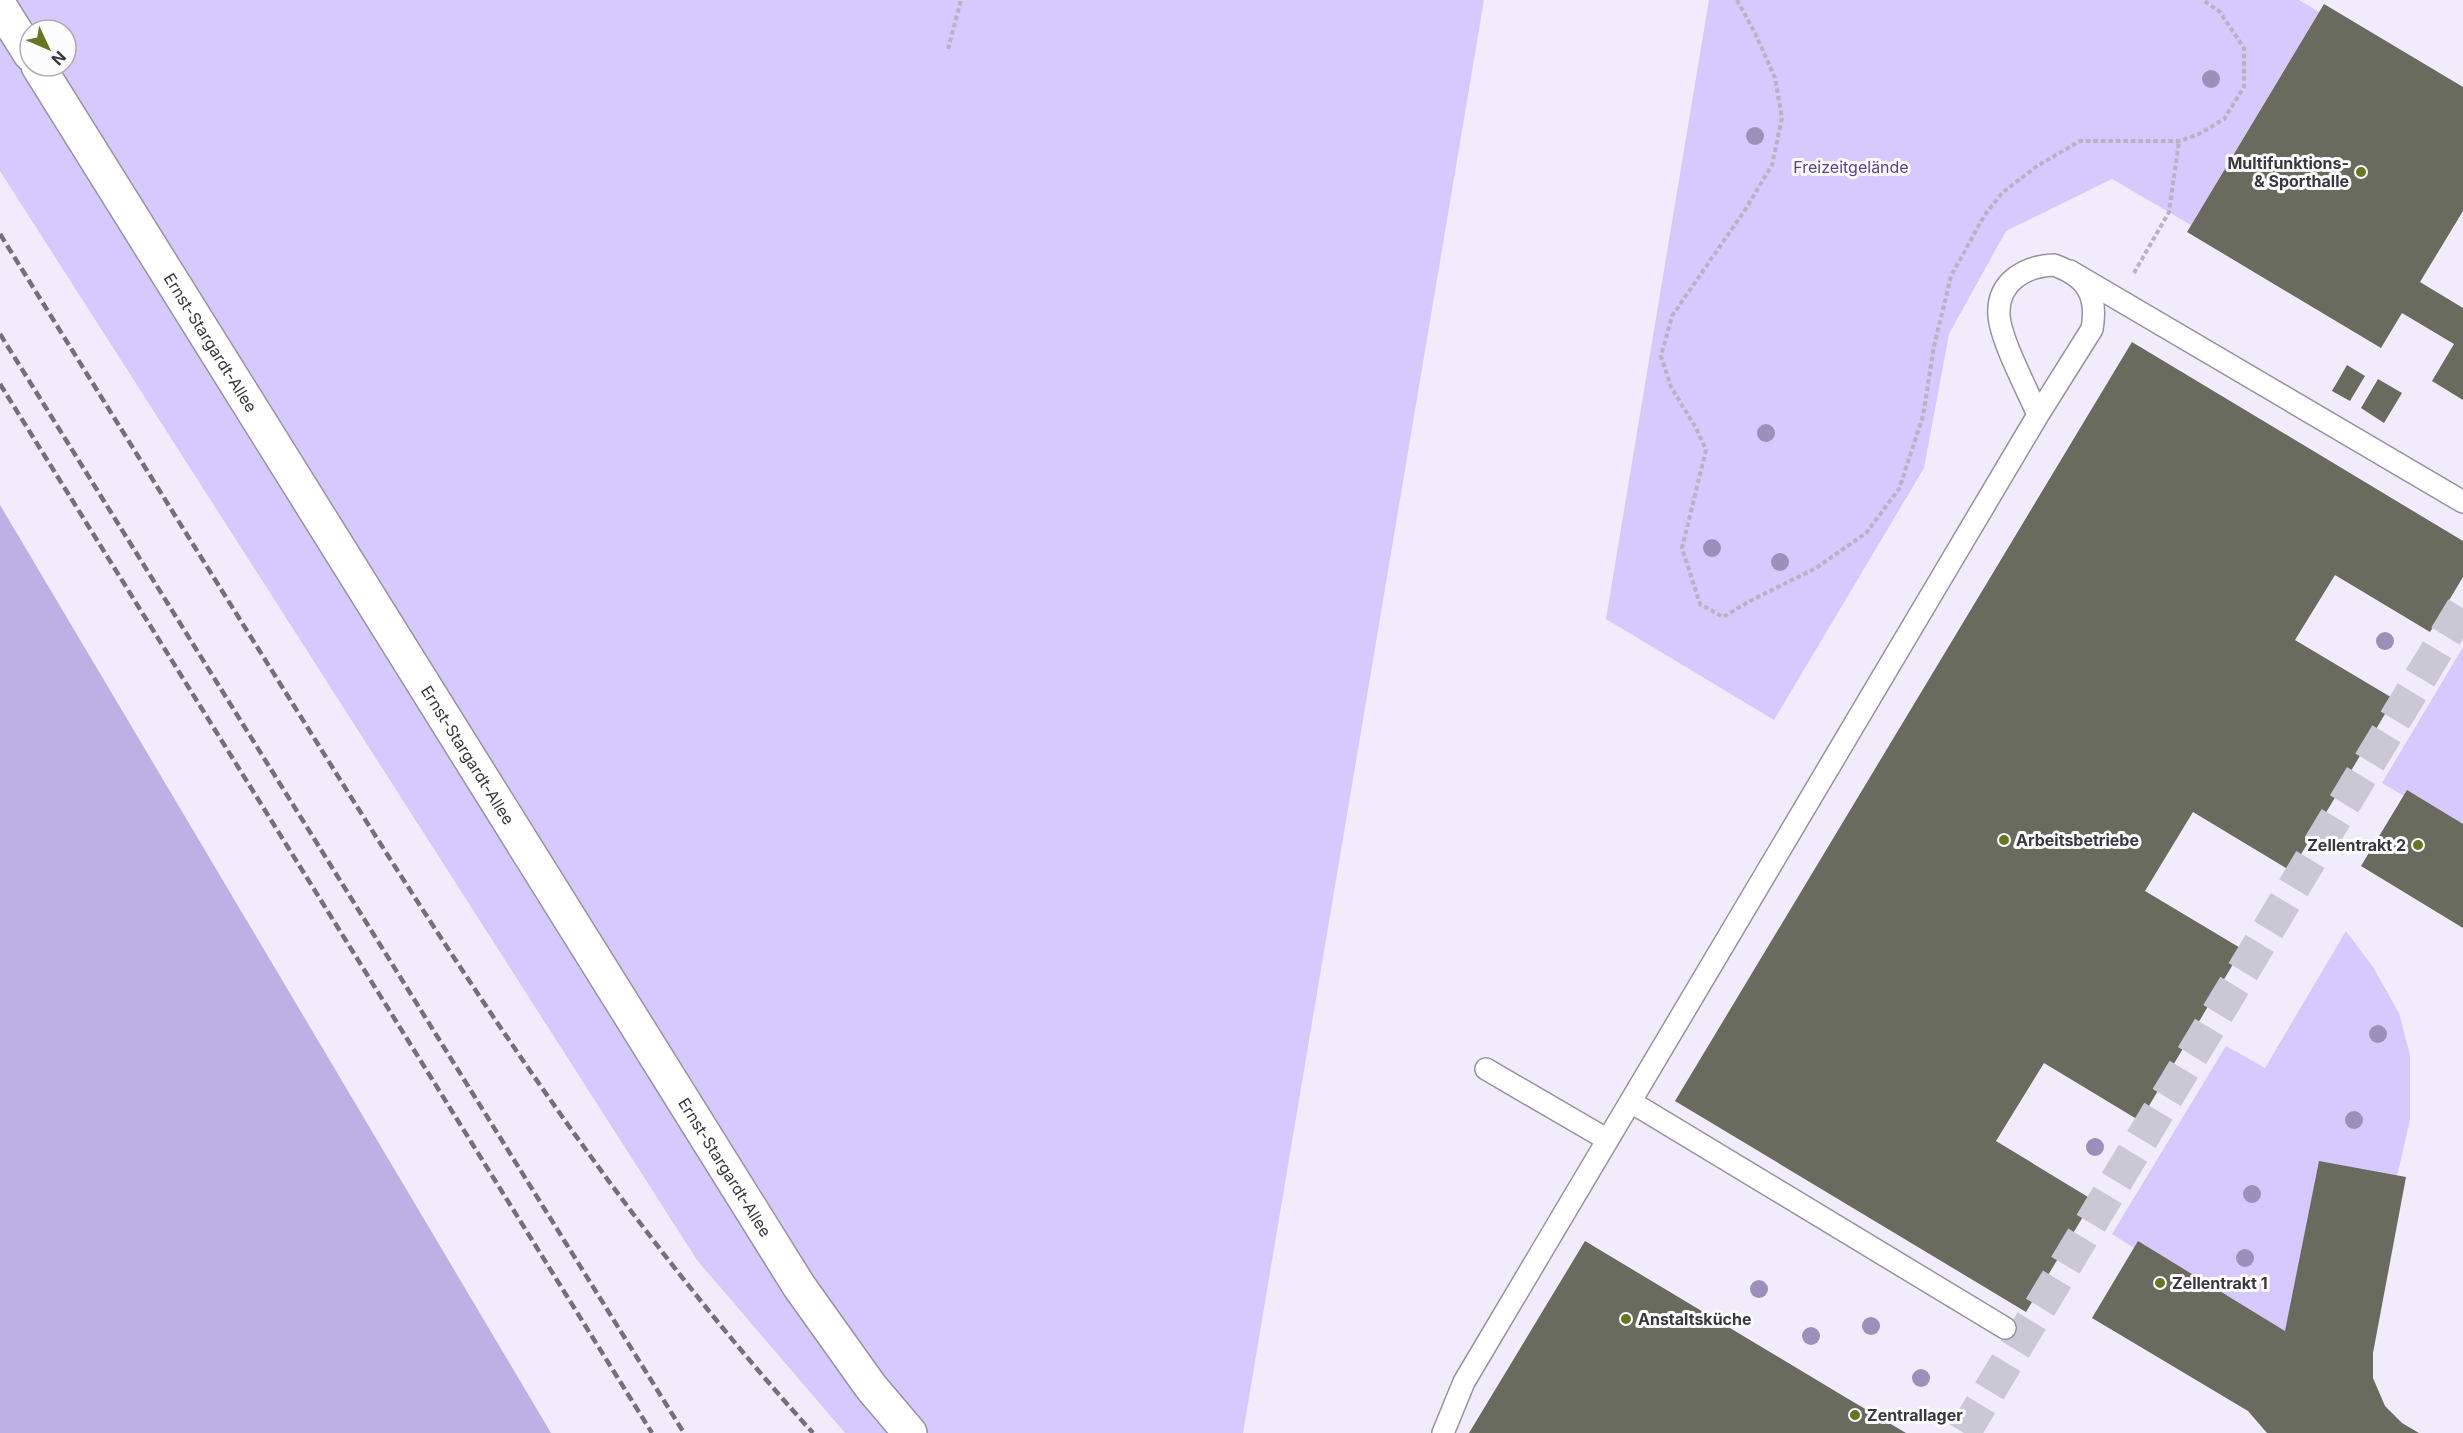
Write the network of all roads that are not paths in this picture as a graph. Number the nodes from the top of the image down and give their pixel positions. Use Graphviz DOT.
graph roads {
  1 [pos="0,6"];
  2 [pos="18,35"];
  3 [pos="45,78"];
  4 [pos="2070,271"];
  5 [pos="2038,415"];
  6 [pos="2463,502"];
  7 [pos="1486,1069"];
  8 [pos="1631,1102"];
  9 [pos="1608,1140"];
  10 [pos="2005,1328"];
  11 [pos="909,1433"];
  12 [pos="1443,1433"];
  1 -- 2 [label="street"];
  3 -- 11 [label="street, Ernst-Stargardt-Allee"];
  4 -- 5 [label="lane"];
  4 -- 5 [label="lane"];
  4 -- 6 [label="lane"];
  5 -- 8 [label="lane"];
  7 -- 9 [label="lane"];
  8 -- 9 [label="lane"];
  8 -- 10 [label="lane"];
  9 -- 12 [label="lane"];
}
